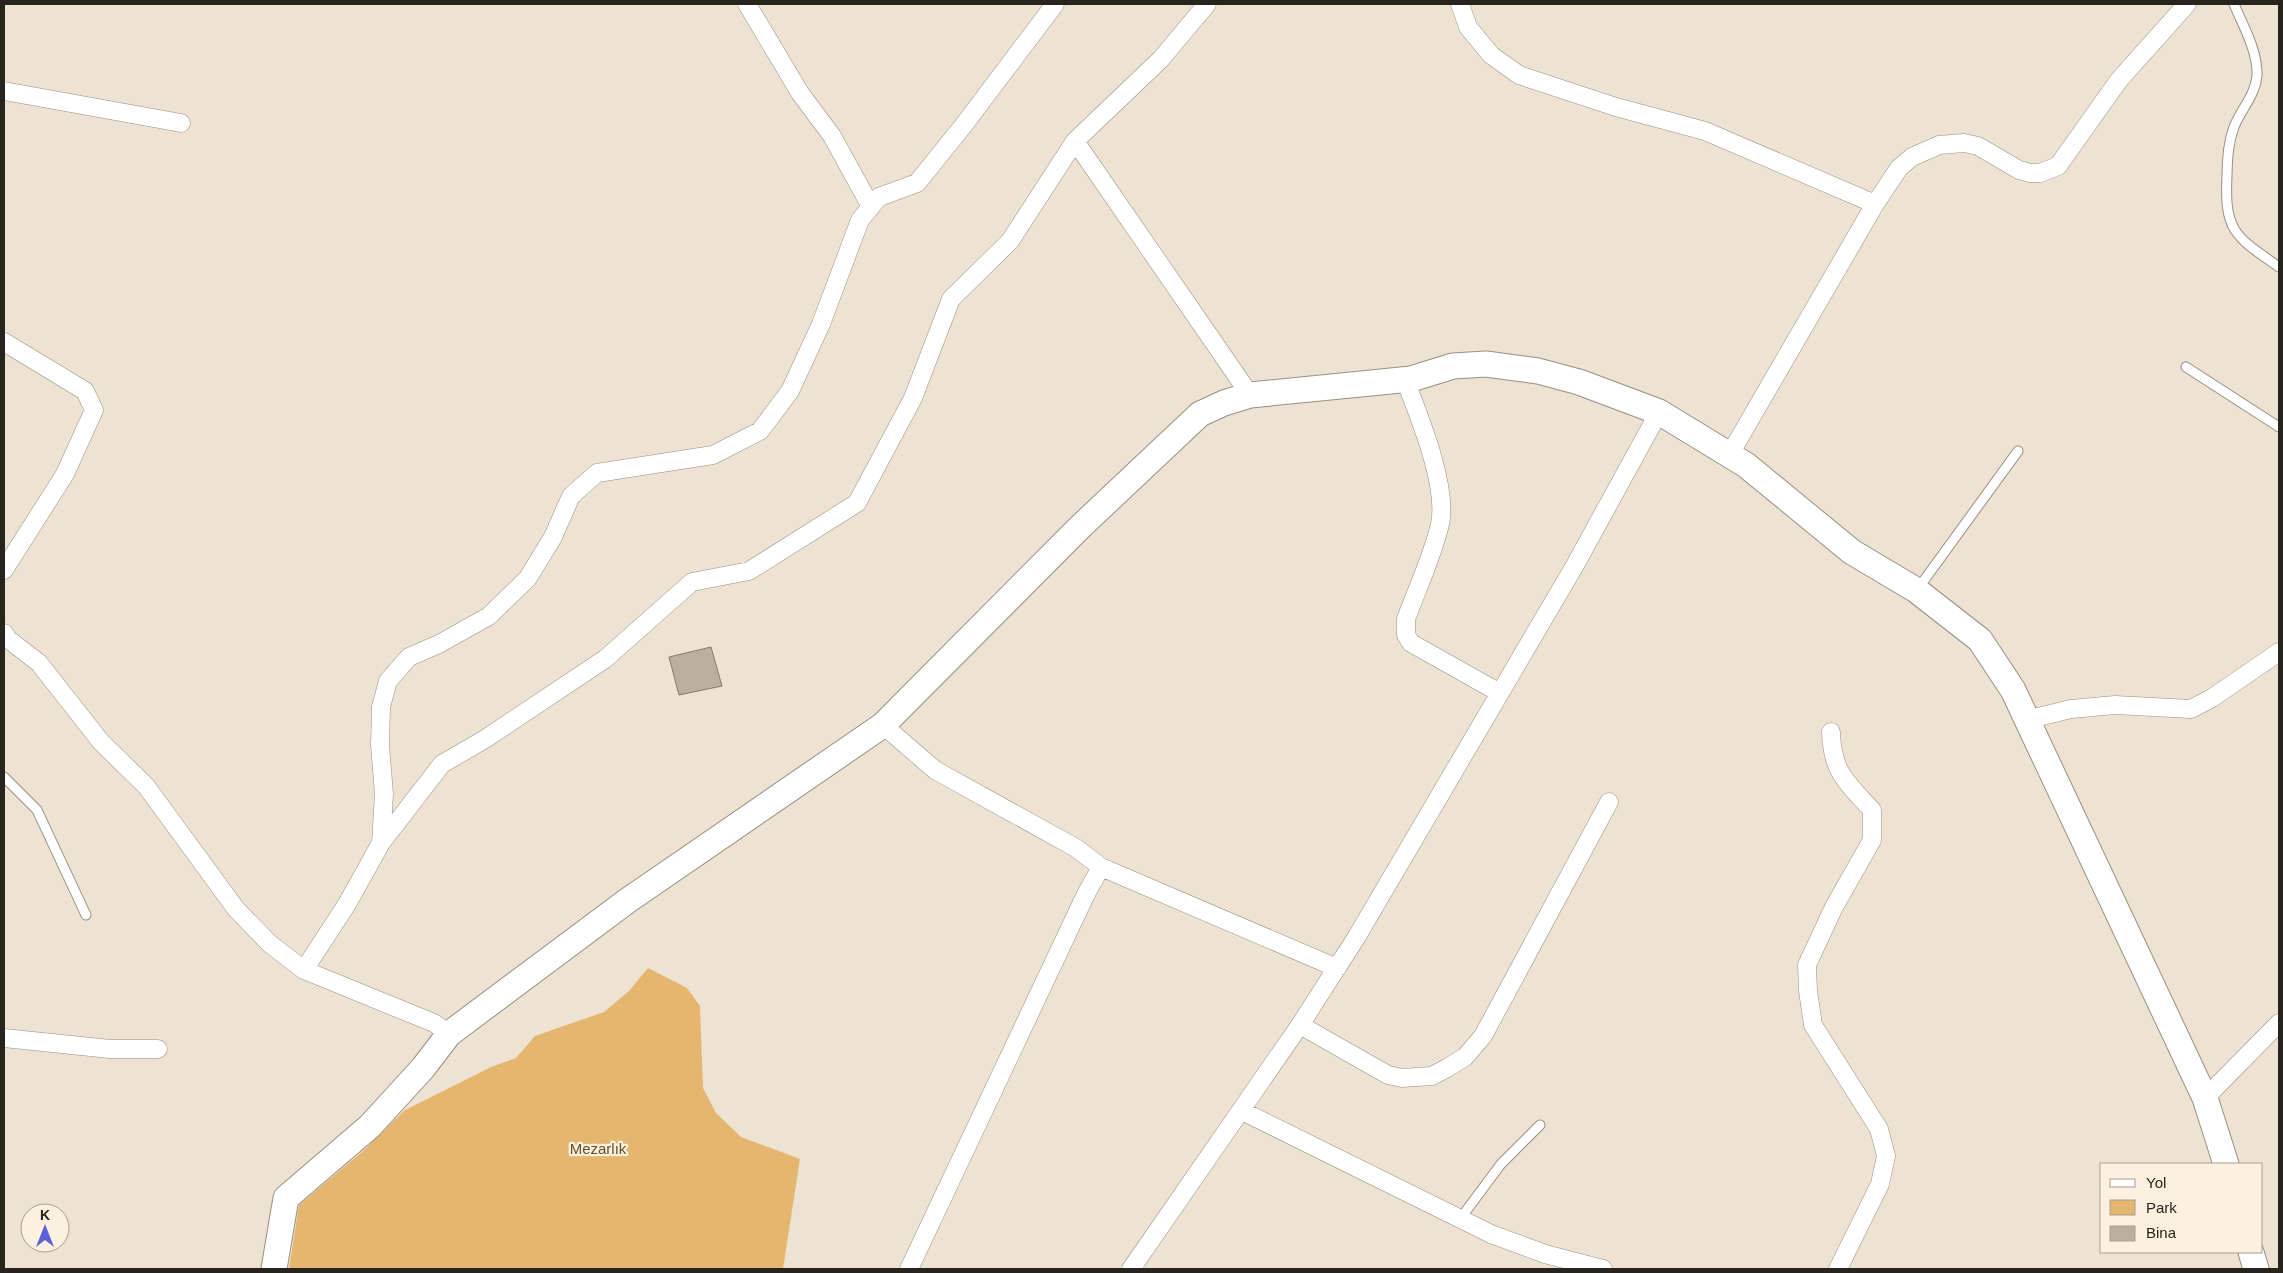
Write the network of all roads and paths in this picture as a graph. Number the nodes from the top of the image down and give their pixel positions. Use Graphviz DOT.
graph roads {
  1 [pos="748,4"];
  2 [pos="1055,4"];
  3 [pos="1207,4"];
  4 [pos="1460,4"];
  5 [pos="2187,4"];
  6 [pos="2234,4"];
  7 [pos="4,91"];
  8 [pos="182,122"];
  9 [pos="1075,141"];
  10 [pos="1875,204"];
  11 [pos="871,207"];
  12 [pos="2279,267"];
  13 [pos="4,342"];
  14 [pos="2186,367"];
  15 [pos="1405,380"];
  16 [pos="1250,395"];
  17 [pos="1659,412"];
  18 [pos="2279,427"];
  19 [pos="2018,450"];
  20 [pos="1730,454"];
  21 [pos="4,570"];
  22 [pos="1916,590"];
  23 [pos="5,639"];
  24 [pos="2279,652"];
  25 [pos="1500,693"];
  26 [pos="2026,720"];
  27 [pos="883,725"];
  28 [pos="1831,732"];
  29 [pos="4,776"];
  30 [pos="1609,802"];
  31 [pos="380,843"];
  32 [pos="1101,867"];
  33 [pos="86,915"];
  34 [pos="1337,968"];
  35 [pos="304,970"];
  36 [pos="2279,1023"];
  37 [pos="1300,1026"];
  38 [pos="449,1034"];
  39 [pos="4,1038"];
  40 [pos="158,1050"];
  41 [pos="2205,1098"];
  42 [pos="1242,1111"];
  43 [pos="1540,1125"];
  44 [pos="2226,1163"];
  45 [pos="1460,1219"];
  46 [pos="2251,1253"];
  47 [pos="274,1269"];
  48 [pos="909,1269"];
  49 [pos="1131,1269"];
  50 [pos="1603,1269"];
  51 [pos="1838,1269"];
  52 [pos="2256,1269"];
  1 -- 11 [label="street"];
  2 -- 11 [label="street"];
  3 -- 9 [label="street"];
  4 -- 10 [label="street"];
  5 -- 10 [label="street"];
  6 -- 12 [label="lane"];
  7 -- 8 [label="street"];
  9 -- 16 [label="street"];
  9 -- 31 [label="street"];
  10 -- 20 [label="street"];
  11 -- 31 [label="street"];
  13 -- 21 [label="street"];
  14 -- 18 [label="lane"];
  15 -- 16 [label="street"];
  15 -- 17 [label="street"];
  15 -- 25 [label="street"];
  16 -- 27 [label="street"];
  17 -- 20 [label="street"];
  17 -- 25 [label="street"];
  19 -- 22 [label="lane"];
  20 -- 22 [label="street"];
  22 -- 26 [label="street"];
  23 -- 35 [label="street"];
  24 -- 26 [label="street"];
  25 -- 34 [label="street"];
  26 -- 41 [label="street"];
  27 -- 32 [label="street"];
  27 -- 38 [label="street"];
  28 -- 51 [label="street"];
  29 -- 33 [label="lane"];
  30 -- 37 [label="street"];
  31 -- 35 [label="street"];
  32 -- 34 [label="street"];
  32 -- 48 [label="street"];
  34 -- 37 [label="street"];
  35 -- 38 [label="street"];
  36 -- 41 [label="street"];
  37 -- 42 [label="street"];
  38 -- 47 [label="street"];
  39 -- 40 [label="street"];
  41 -- 44 [label="street"];
  42 -- 45 [label="street"];
  42 -- 49 [label="street"];
  43 -- 45 [label="lane"];
  45 -- 50 [label="street"];
  46 -- 52 [label="street"];
}
